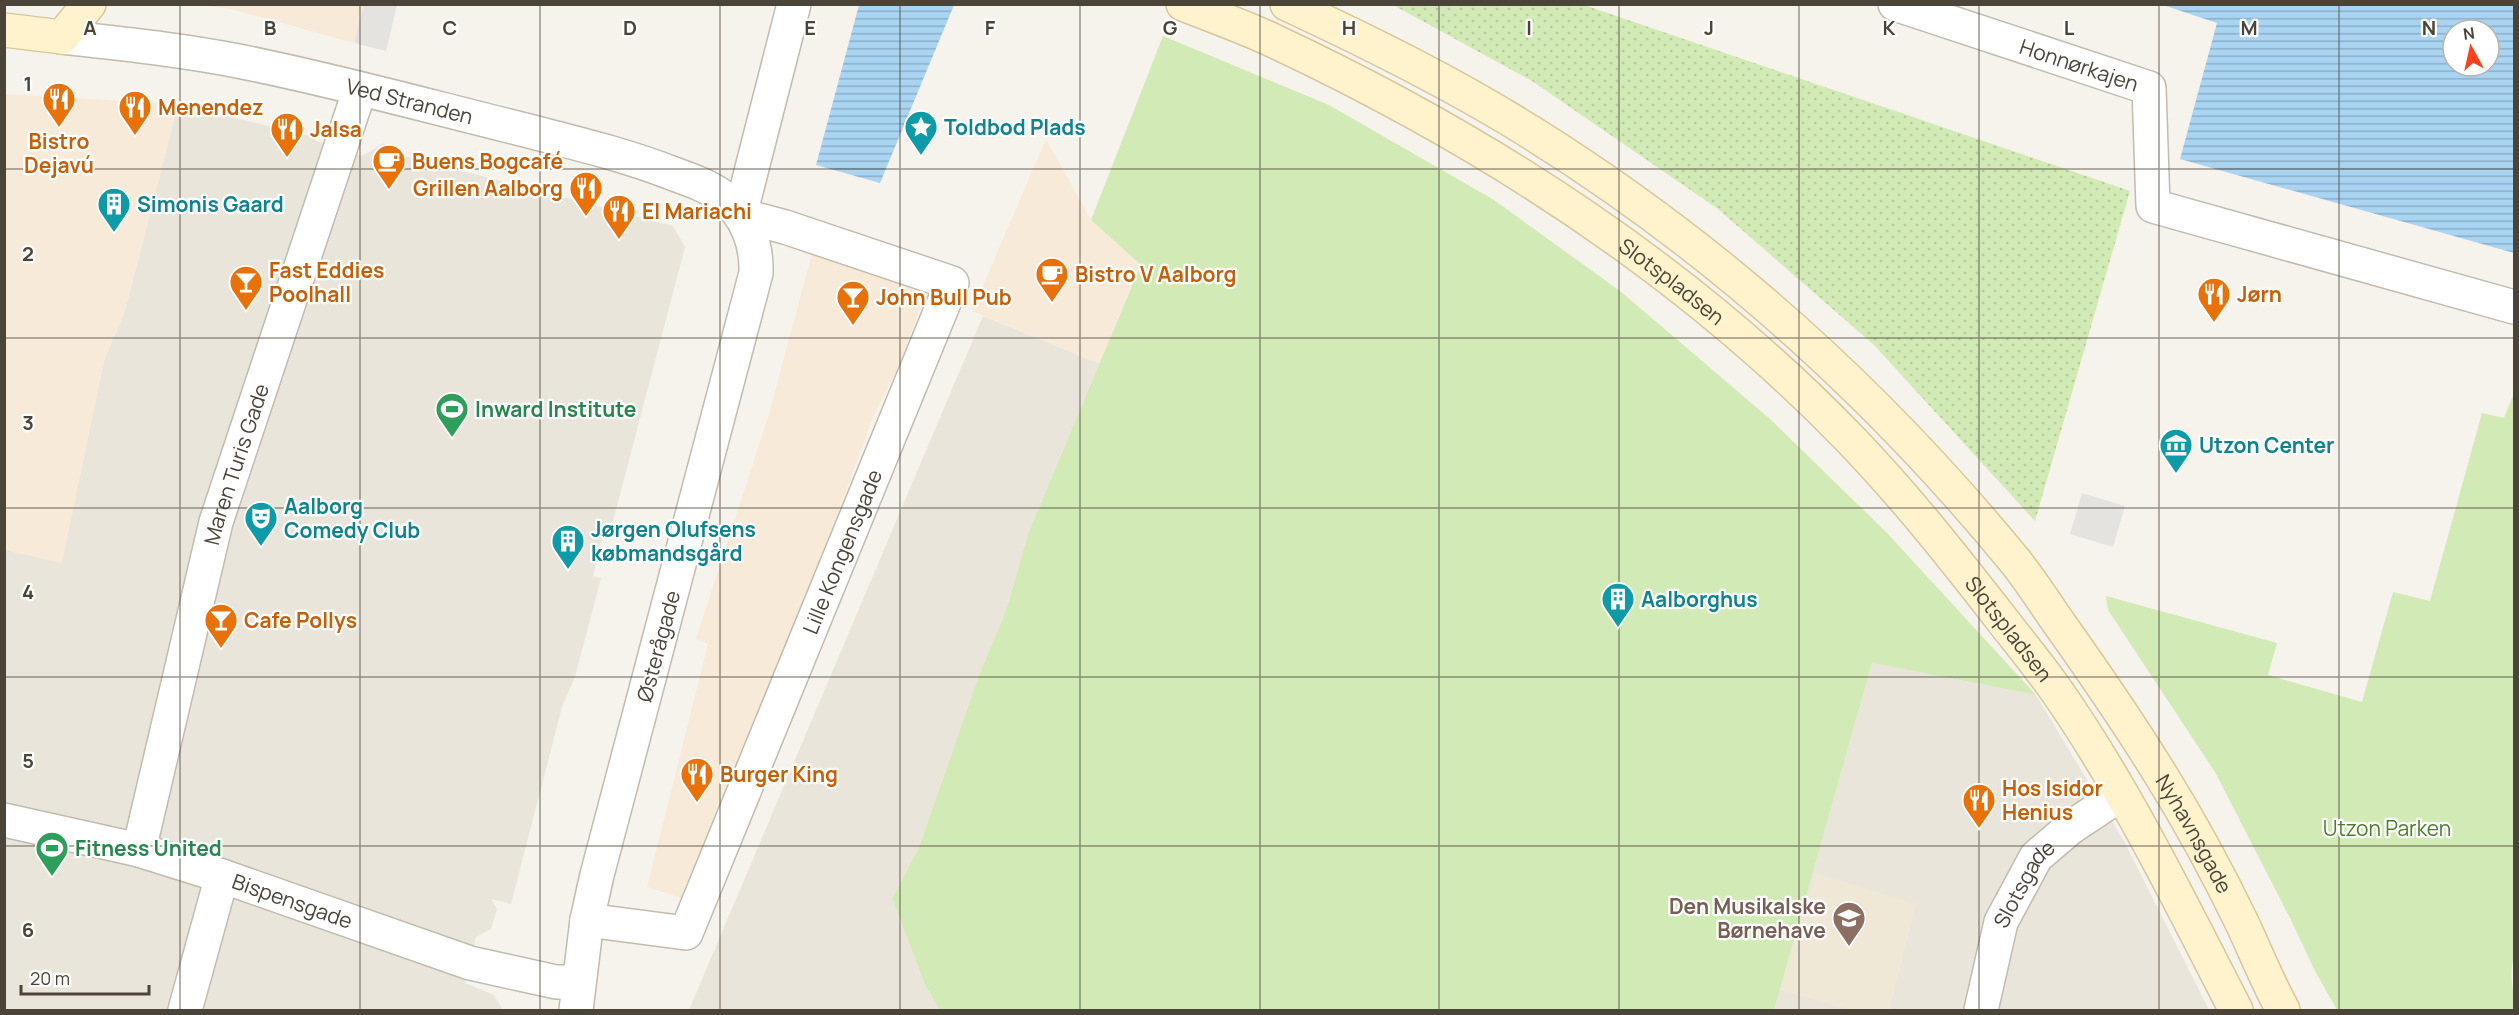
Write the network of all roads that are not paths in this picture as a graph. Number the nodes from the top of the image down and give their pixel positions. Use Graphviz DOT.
graph roads {
  1 [pos="62,4"];
  2 [pos="89,4"];
  3 [pos="794,4"];
  4 [pos="1183,4"];
  5 [pos="1287,4"];
  6 [pos="1895,4"];
  7 [pos="4,30"];
  8 [pos="62,37"];
  9 [pos="360,88"];
  10 [pos="740,215"];
  11 [pos="2514,307"];
  12 [pos="2091,668"];
  13 [pos="2056,691"];
  14 [pos="2121,794"];
  15 [pos="4,820"];
  16 [pos="139,850"];
  17 [pos="222,876"];
  18 [pos="587,920"];
  19 [pos="577,996"];
  20 [pos="185,1011"];
  21 [pos="1981,1011"];
  22 [pos="2236,1011"];
  23 [pos="2283,1011"];
  1 -- 8 [label="main road"];
  2 -- 8 [label="main road"];
  3 -- 10 [label="street"];
  4 -- 13 [label="main road, Slotspladsen"];
  5 -- 12 [label="main road, Slotspladsen"];
  6 -- 11 [label="street, Honnørkajen"];
  7 -- 8 [label="main road, Ved Stranden"];
  8 -- 9 [label="street, Ved Stranden"];
  9 -- 10 [label="street, Ved Stranden"];
  9 -- 16 [label="street, Maren Turis Gade"];
  10 -- 18 [label="street, Østerågade"];
  10 -- 18 [label="street, Lille Kongensgade"];
  12 -- 23 [label="main road, Nyhavnsgade"];
  13 -- 14 [label="main road, Nyhavnsgade"];
  14 -- 21 [label="street, Slotsgade"];
  14 -- 22 [label="main road, Nyhavnsgade"];
  15 -- 16 [label="street, Bispensgade"];
  16 -- 17 [label="street, Bispensgade"];
  17 -- 19 [label="street, Bispensgade"];
  17 -- 20 [label="street"];
  18 -- 19 [label="street, Østerågade"];
}
